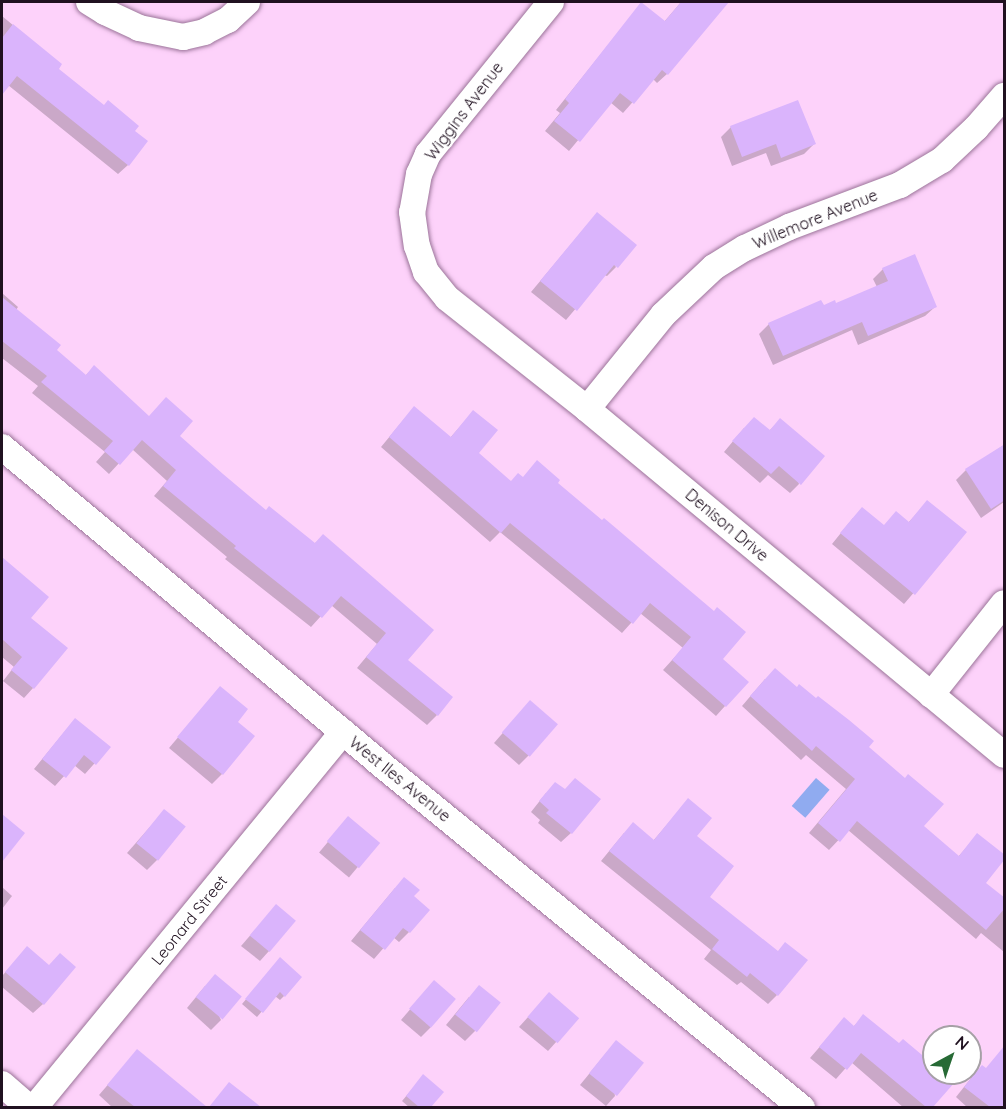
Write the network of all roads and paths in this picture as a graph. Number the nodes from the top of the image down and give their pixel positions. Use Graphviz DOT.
graph roads {
  1 [pos="89,2"];
  2 [pos="247,2"];
  3 [pos="551,2"];
  4 [pos="1005,96"];
  5 [pos="447,298"];
  6 [pos="587,409"];
  7 [pos="2,447"];
  8 [pos="1005,603"];
  9 [pos="931,695"];
  10 [pos="343,732"];
  11 [pos="1005,755"];
  12 [pos="2,1084"];
  13 [pos="32,1107"];
  14 [pos="802,1107"];
  1 -- 2 [label="street"];
  3 -- 5 [label="street, Wiggins Avenue"];
  4 -- 6 [label="street, Willemore Avenue"];
  5 -- 6 [label="street, Denison Drive"];
  6 -- 9 [label="street, Denison Drive"];
  7 -- 10 [label="street, West Iles Avenue"];
  8 -- 9 [label="street"];
  9 -- 11 [label="street, Denison Drive"];
  10 -- 13 [label="street, Leonard Street"];
  10 -- 14 [label="street, West Iles Avenue"];
  12 -- 13 [label="street"];
}
